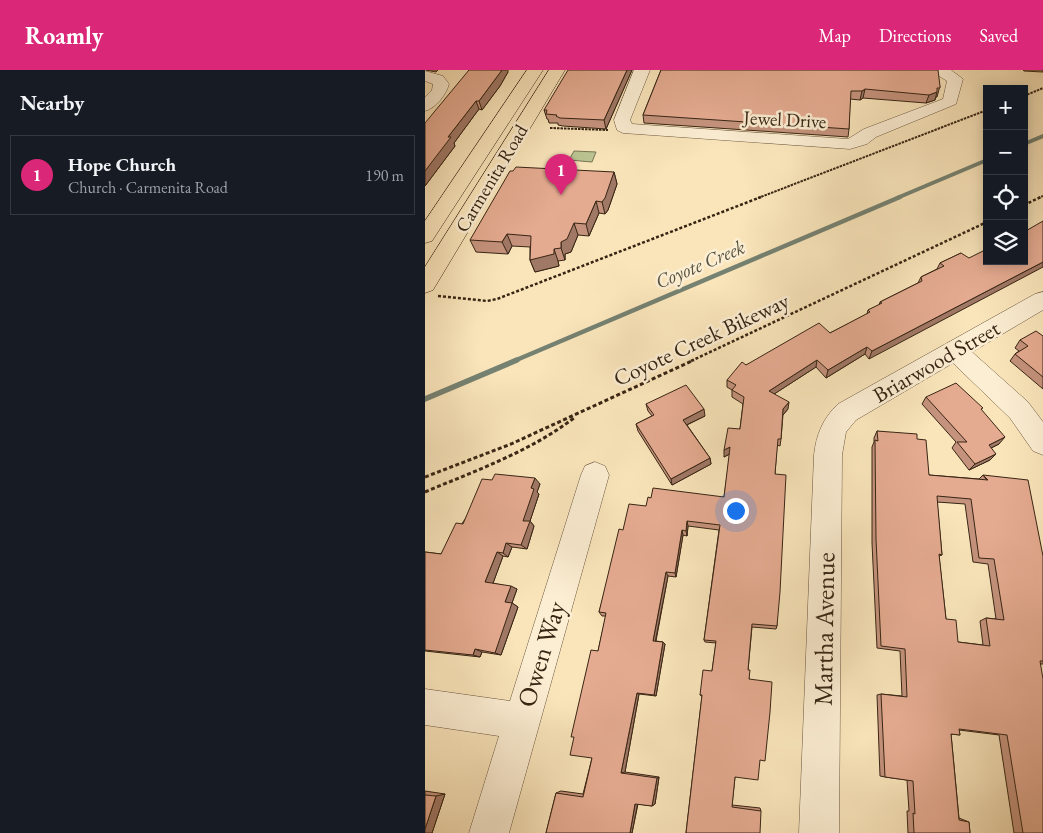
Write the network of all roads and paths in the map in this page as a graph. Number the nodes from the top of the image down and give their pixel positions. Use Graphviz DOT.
graph roads {
  1 [pos="535,70"];
  2 [pos="557,70"];
  3 [pos="642,70"];
  4 [pos="933,70"];
  5 [pos="432,78"];
  6 [pos="1043,88"];
  7 [pos="1028,94"];
  8 [pos="425,106"];
  9 [pos="983,112"];
  10 [pos="623,126"];
  11 [pos="550,128"];
  12 [pos="1043,196"];
  13 [pos="1028,202"];
  14 [pos="983,224"];
  15 [pos="425,236"];
  16 [pos="429,291"];
  17 [pos="1043,300"];
  18 [pos="954,350"];
  19 [pos="577,415"];
  20 [pos="834,427"];
  21 [pos="1043,443"];
  22 [pos="595,475"];
  23 [pos="425,477"];
  24 [pos="425,492"];
  25 [pos="425,707"];
  26 [pos="521,721"];
  27 [pos="489,833"];
  28 [pos="819,833"];
  1 -- 15 [label="main road, Carmenita Road"];
  2 -- 16 [label="main road, Carmenita Road"];
  3 -- 10 [label="street"];
  4 -- 10 [label="street, Jewel Drive"];
  5 -- 8 [label="street"];
  6 -- 7 [label="path"];
  9 -- 16 [label="path"];
  10 -- 11 [label="path"];
  12 -- 13 [label="path"];
  14 -- 19 [label="path, Coyote Creek Bikeway"];
  17 -- 18 [label="street, Briarwood Street"];
  18 -- 20 [label="street, Briarwood Street"];
  18 -- 21 [label="street"];
  19 -- 23 [label="path, Coyote Creek Bikeway"];
  19 -- 24 [label="path"];
  20 -- 28 [label="street, Martha Avenue"];
  22 -- 26 [label="street, Owen Way"];
  25 -- 26 [label="street"];
  26 -- 27 [label="street, Owen Way"];
}
